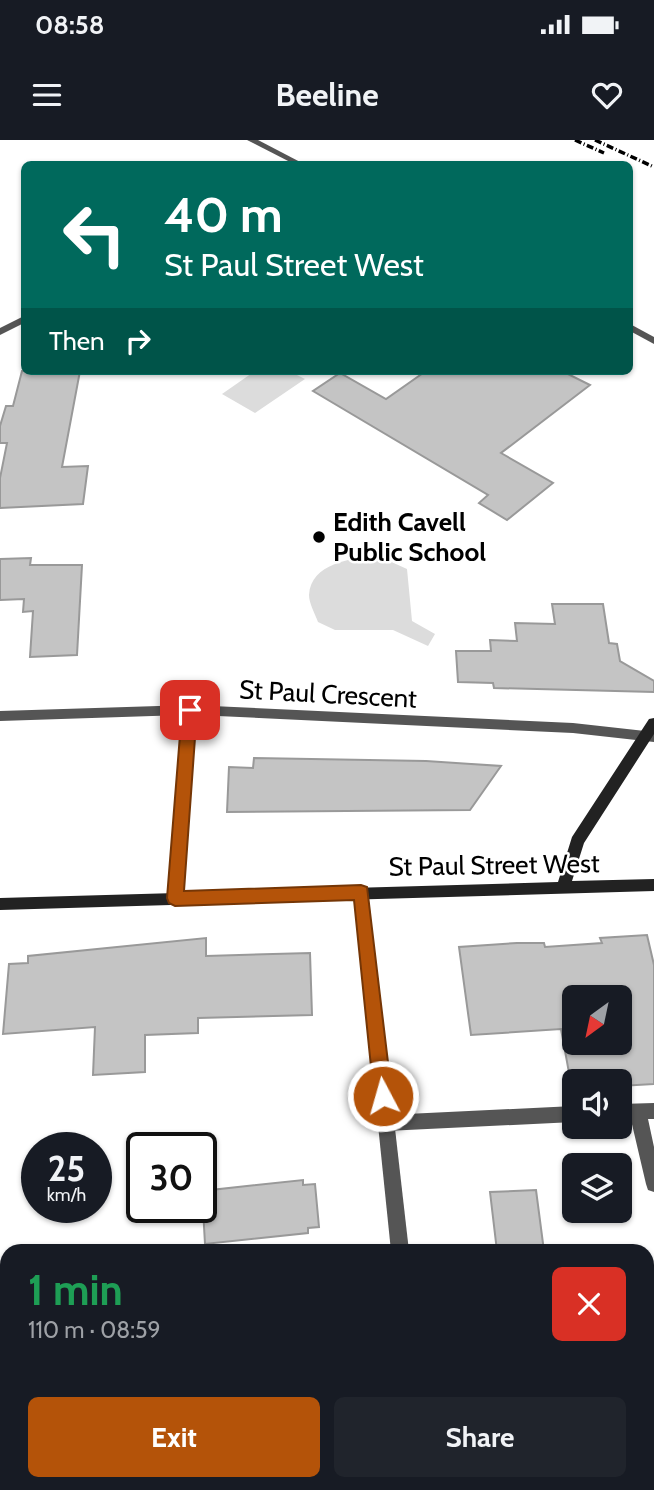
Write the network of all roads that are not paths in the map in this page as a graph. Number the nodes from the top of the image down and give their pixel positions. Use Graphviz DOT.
graph roads {
  1 [pos="251,140"];
  2 [pos="294,161"];
  3 [pos="21,321"];
  4 [pos="633,329"];
  5 [pos="0,332"];
  6 [pos="654,341"];
  7 [pos="190,710"];
  8 [pos="0,716"];
  9 [pos="654,723"];
  10 [pos="649,736"];
  11 [pos="654,885"];
  12 [pos="563,888"];
  13 [pos="361,892"];
  14 [pos="175,898"];
  15 [pos="0,904"];
  16 [pos="646,1111"];
  17 [pos="562,1115"];
  18 [pos="386,1124"];
  19 [pos="654,1184"];
  20 [pos="399,1244"];
  1 -- 2 [label="street"];
  3 -- 5 [label="street"];
  4 -- 6 [label="street"];
  7 -- 8 [label="street, St Paul Crescent"];
  7 -- 10 [label="street, St Paul Crescent"];
  7 -- 14 [label="street"];
  9 -- 10 [label="main road"];
  10 -- 12 [label="main road"];
  11 -- 12 [label="main road, St Paul Street West"];
  12 -- 13 [label="main road, St Paul Street West"];
  13 -- 14 [label="main road, St Paul Street West"];
  13 -- 18 [label="street"];
  14 -- 15 [label="main road, St Paul Street West"];
  16 -- 19 [label="street"];
  17 -- 18 [label="street"];
  18 -- 20 [label="street"];
}
